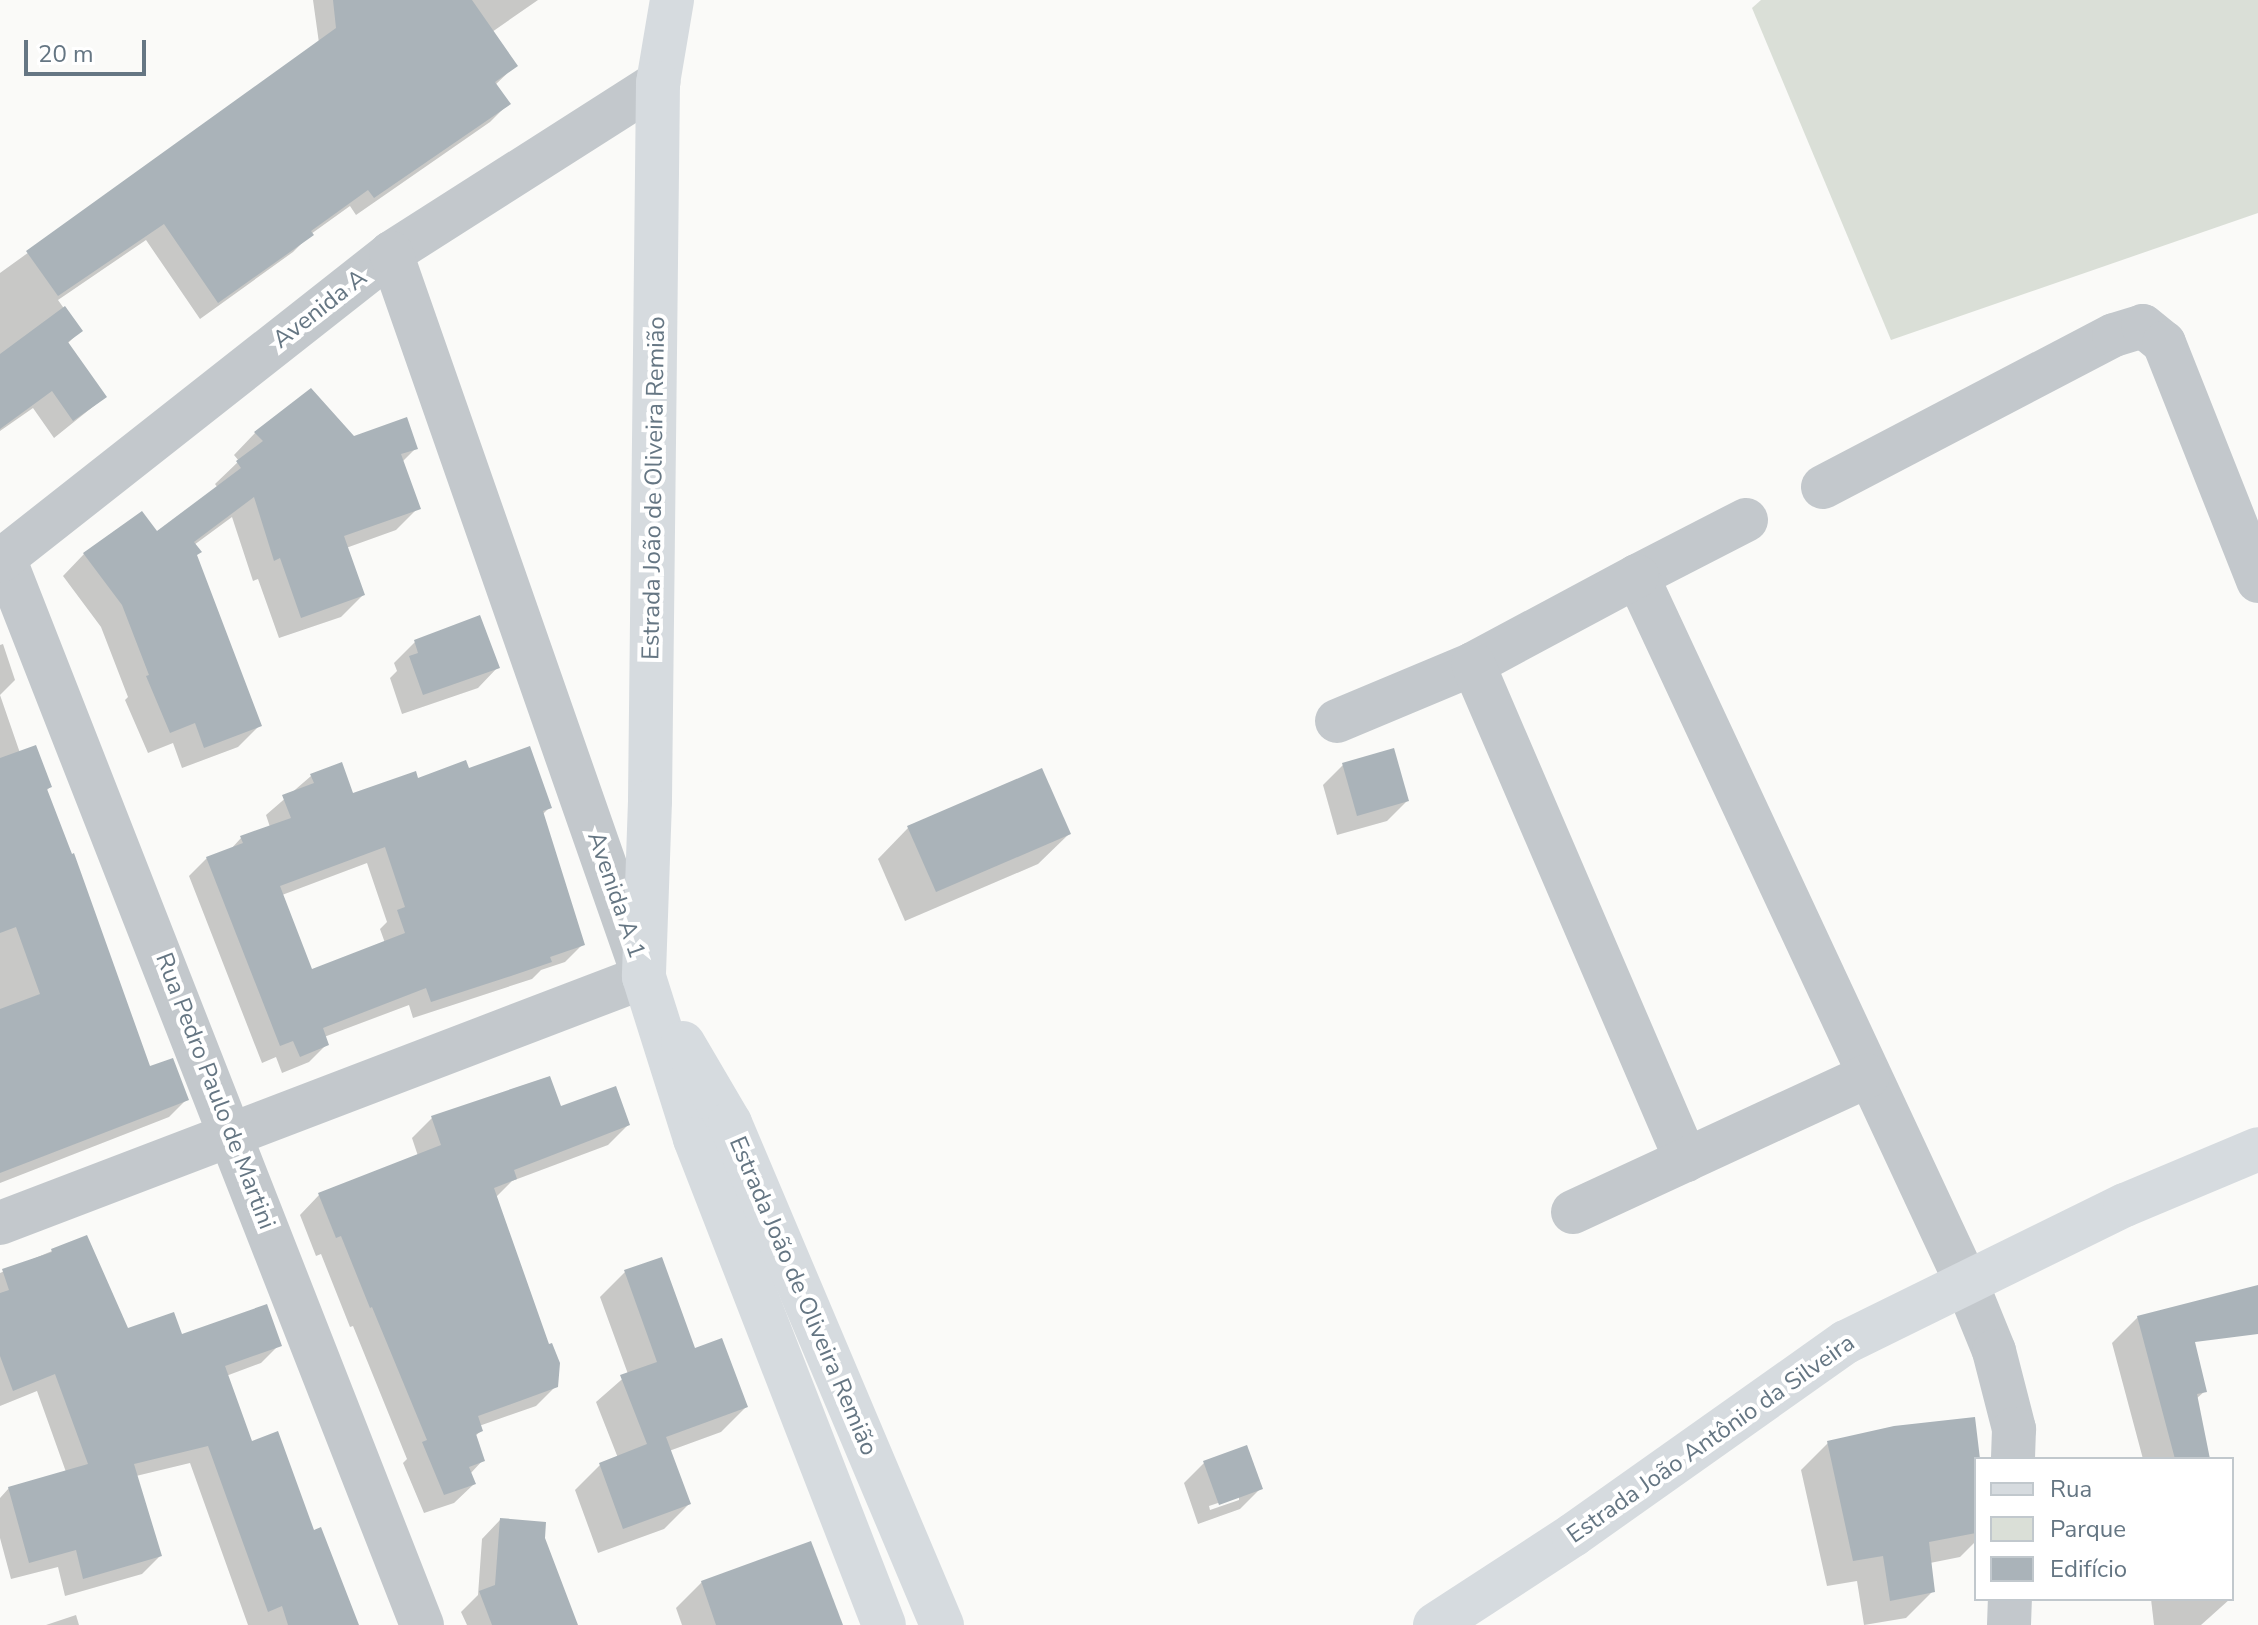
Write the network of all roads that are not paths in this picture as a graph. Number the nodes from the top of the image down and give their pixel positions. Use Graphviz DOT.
graph roads {
  1 [pos="672,0"];
  2 [pos="658,83"];
  3 [pos="391,253"];
  4 [pos="1823,487"];
  5 [pos="1746,520"];
  6 [pos="2,559"];
  7 [pos="1637,576"];
  8 [pos="2258,581"];
  9 [pos="1473,664"];
  10 [pos="1337,721"];
  11 [pos="644,977"];
  12 [pos="1868,1076"];
  13 [pos="233,1136"];
  14 [pos="2258,1149"];
  15 [pos="1686,1160"];
  16 [pos="1573,1212"];
  17 [pos="0,1223"];
  18 [pos="1966,1282"];
  19 [pos="2013,1457"];
  20 [pos="2010,1601"];
  21 [pos="422,1625"];
  22 [pos="884,1625"];
  23 [pos="942,1625"];
  24 [pos="1435,1625"];
  25 [pos="2009,1625"];
  1 -- 2 [label="main road, Estrada João de Oliveira Remião"];
  2 -- 3 [label="street, Avenida A"];
  2 -- 11 [label="main road, Estrada João de Oliveira Remião"];
  3 -- 6 [label="street, Avenida A"];
  3 -- 11 [label="street, Avenida A 1"];
  4 -- 8 [label="street"];
  5 -- 7 [label="street"];
  6 -- 13 [label="street, Rua Pedro Paulo de Martini"];
  7 -- 9 [label="street"];
  7 -- 12 [label="street"];
  9 -- 10 [label="street"];
  9 -- 15 [label="street"];
  11 -- 13 [label="street, Avenida A 1"];
  11 -- 22 [label="main road, Estrada João de Oliveira Remião"];
  11 -- 23 [label="main road, Estrada João de Oliveira Remião"];
  12 -- 15 [label="street"];
  12 -- 18 [label="street"];
  13 -- 17 [label="street, Avenida A 1"];
  13 -- 21 [label="street, Rua Pedro Paulo de Martini"];
  14 -- 18 [label="main road, Estrada João Antônio da Silveira"];
  15 -- 16 [label="street"];
  18 -- 19 [label="street"];
  18 -- 24 [label="main road, Estrada João Antônio da Silveira"];
  20 -- 25 [label="street"];
}
